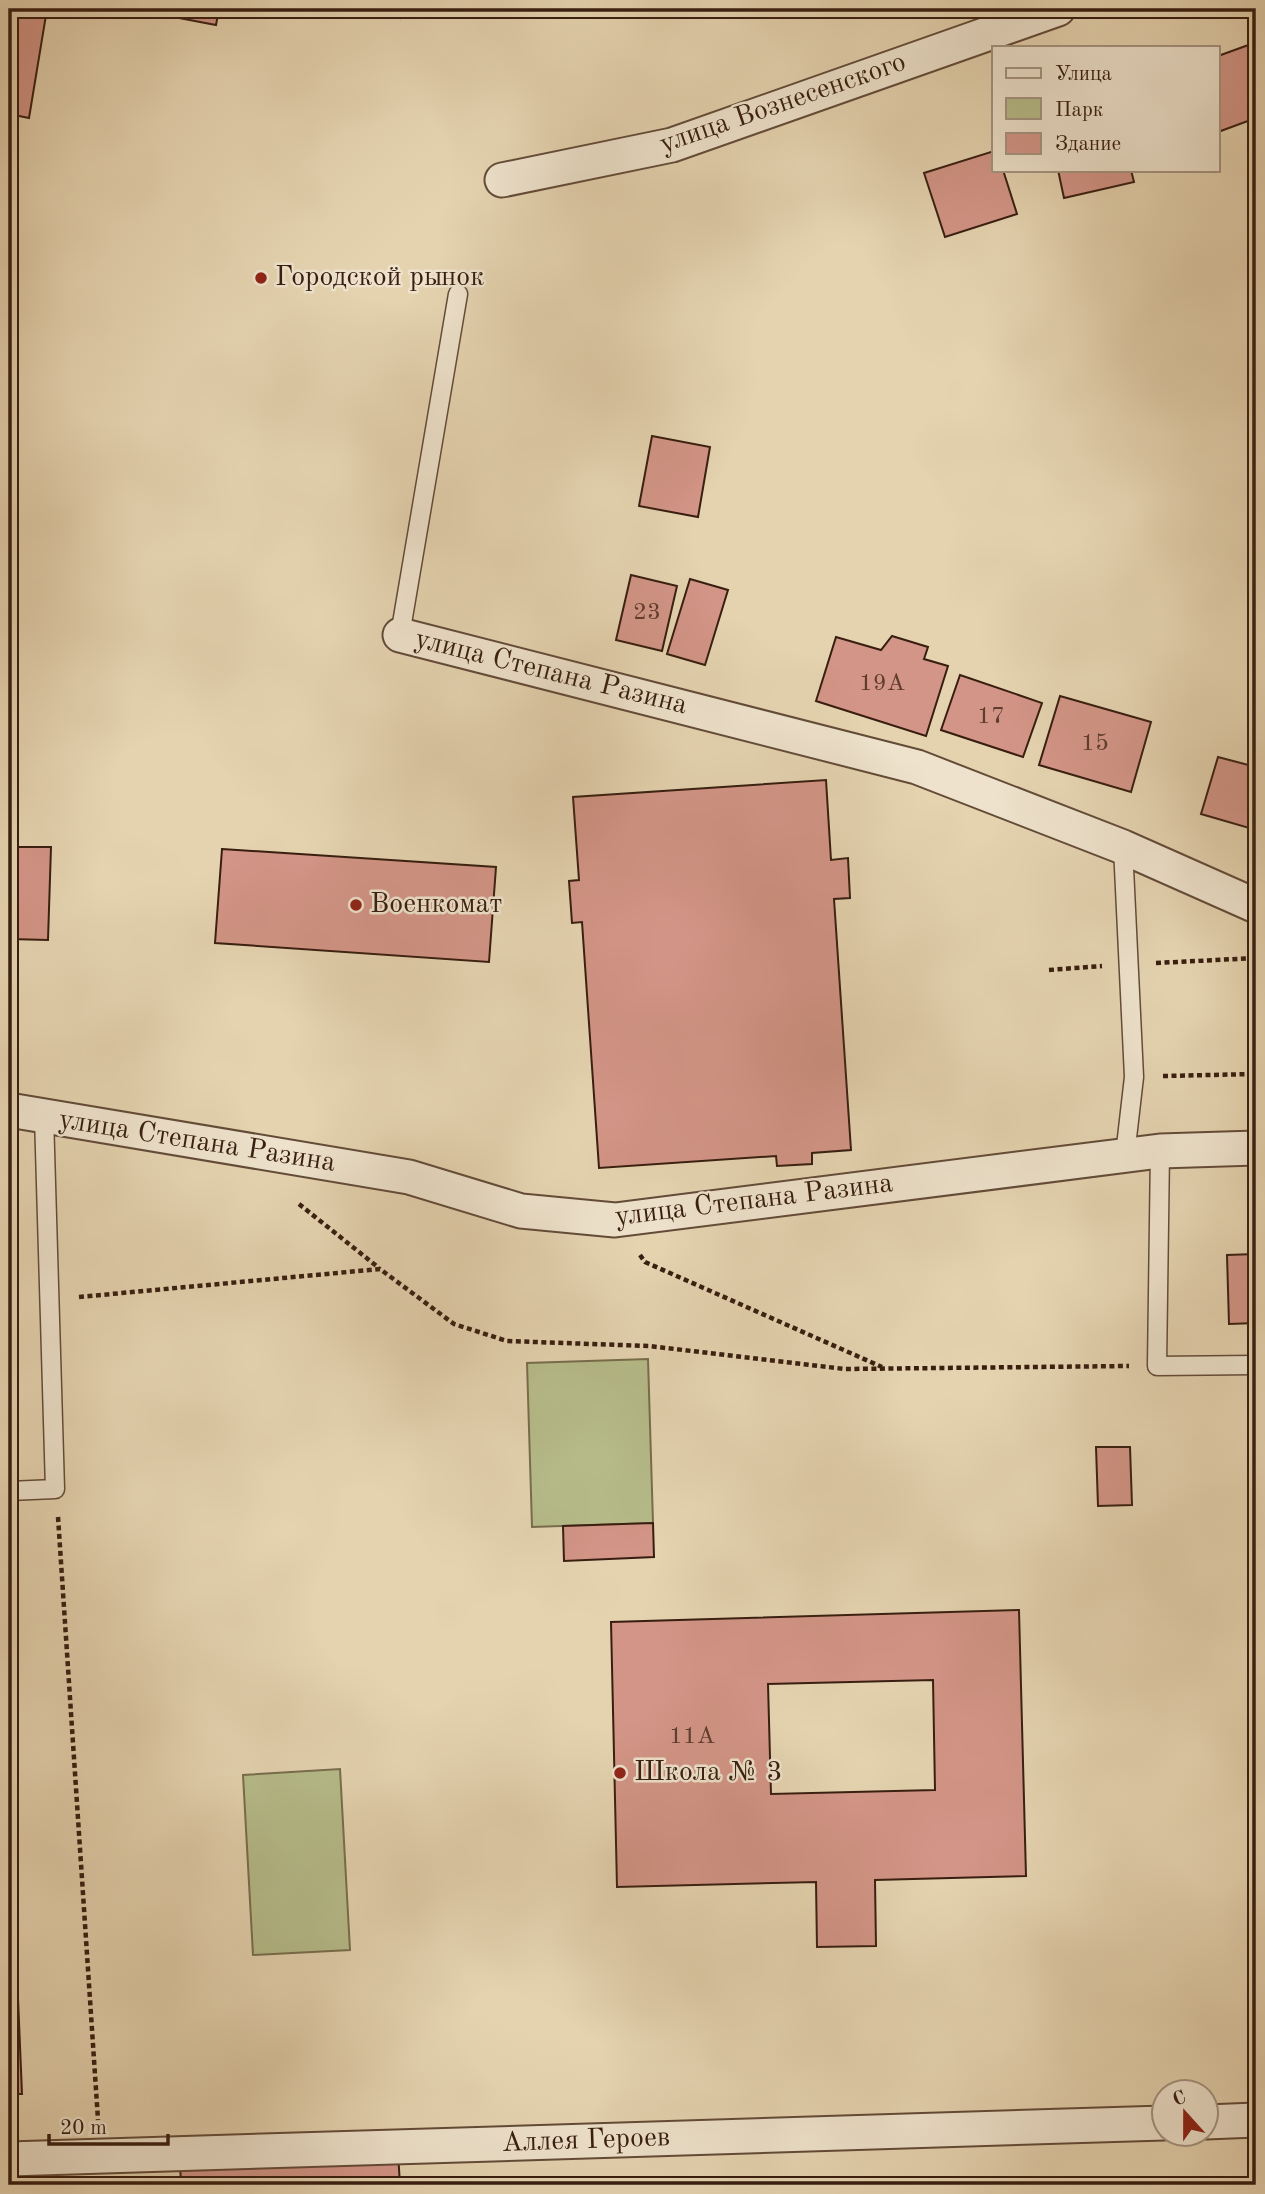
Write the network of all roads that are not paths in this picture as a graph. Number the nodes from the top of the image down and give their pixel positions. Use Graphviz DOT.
graph roads {
  1 [pos="1058,9"];
  2 [pos="502,180"];
  3 [pos="458,294"];
  4 [pos="400,635"];
  5 [pos="1123,847"];
  6 [pos="1256,906"];
  7 [pos="9,1110"];
  8 [pos="44,1116"];
  9 [pos="1256,1148"];
  10 [pos="1160,1151"];
  11 [pos="1125,1155"];
  12 [pos="1256,1365"];
  13 [pos="9,1491"];
  14 [pos="1256,2120"];
  15 [pos="1220,2121"];
  16 [pos="1150,2123"];
  17 [pos="9,2159"];
  1 -- 2 [label="street, улица Вознесенского"];
  3 -- 4 [label="lane"];
  4 -- 5 [label="street, улица Степана Разина"];
  5 -- 6 [label="street, улица Степана Разина"];
  5 -- 11 [label="lane"];
  7 -- 8 [label="street, улица Степана Разина"];
  8 -- 11 [label="street, улица Степана Разина"];
  8 -- 13 [label="lane"];
  9 -- 10 [label="street, улица Степана Разина"];
  10 -- 11 [label="street, улица Степана Разина"];
  10 -- 12 [label="lane"];
  14 -- 15 [label="street"];
  16 -- 17 [label="street, Аллея Героев"];
}
